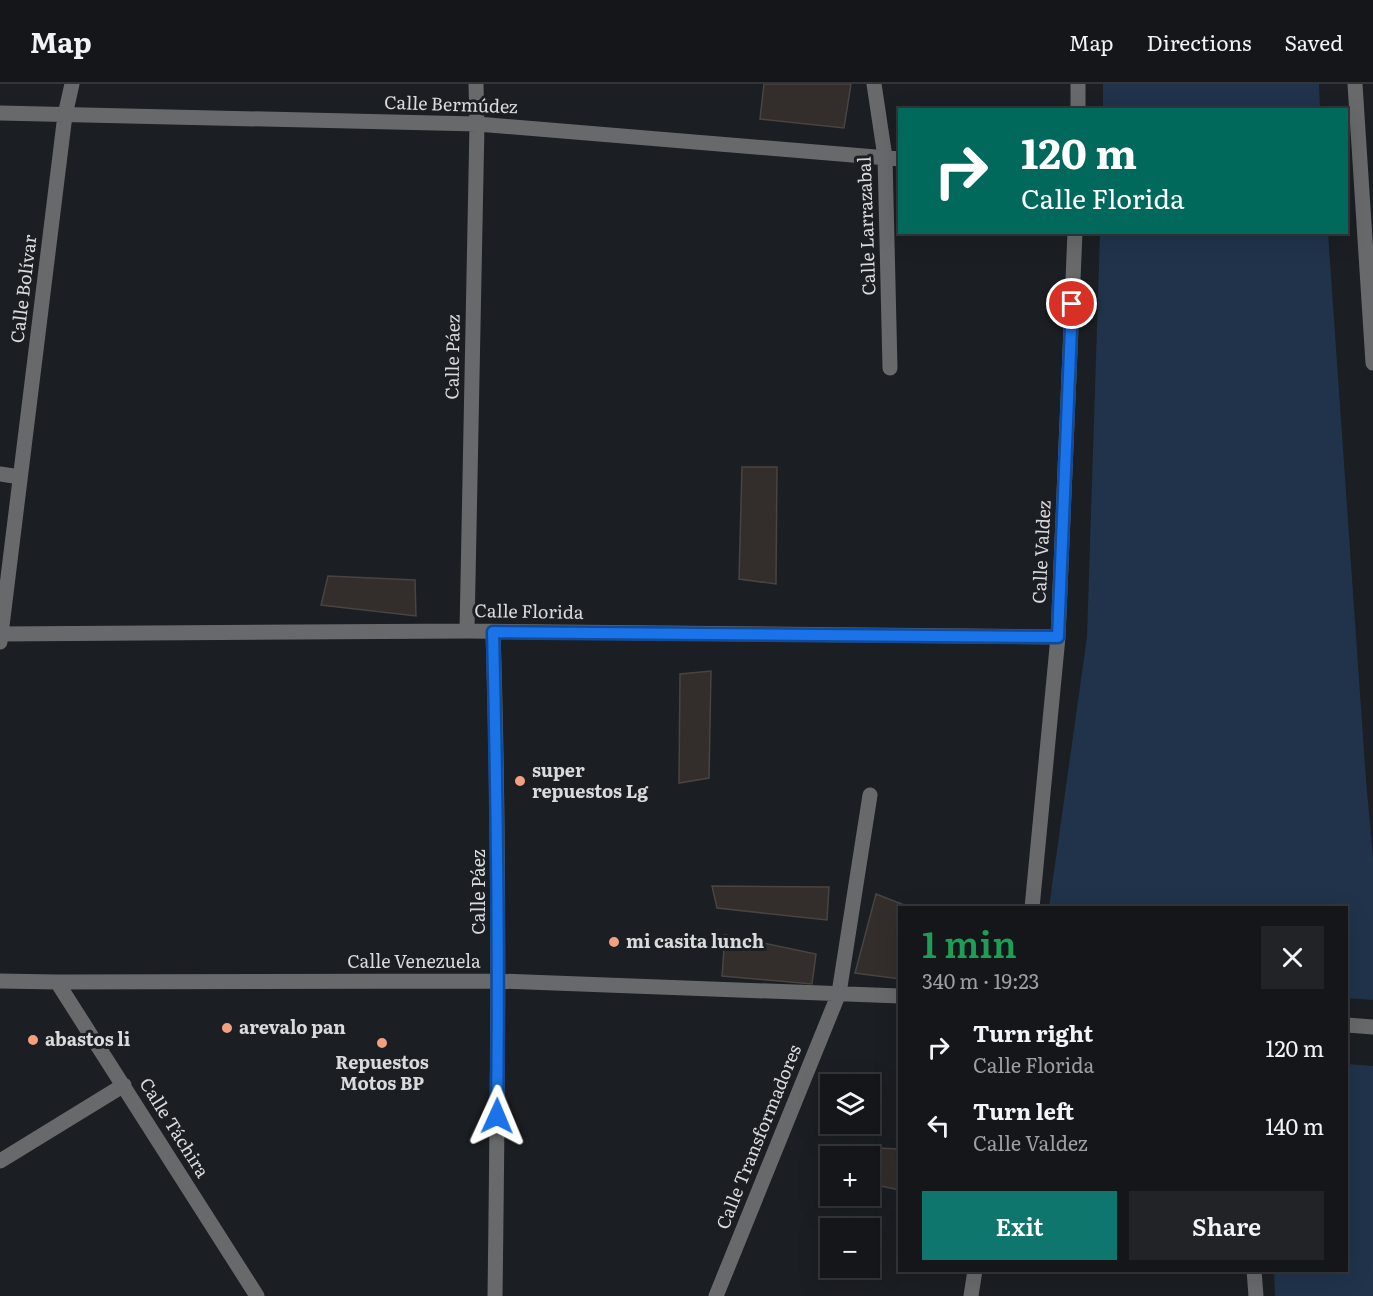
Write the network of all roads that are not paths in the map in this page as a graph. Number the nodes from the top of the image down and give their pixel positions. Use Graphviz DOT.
graph roads {
  1 [pos="72,84"];
  2 [pos="476,84"];
  3 [pos="874,84"];
  4 [pos="1078,84"];
  5 [pos="1355,84"];
  6 [pos="1078,108"];
  7 [pos="0,113"];
  8 [pos="65,115"];
  9 [pos="477,124"];
  10 [pos="892,158"];
  11 [pos="1367,202"];
  12 [pos="1075,234"];
  13 [pos="1373,363"];
  14 [pos="890,368"];
  15 [pos="0,474"];
  16 [pos="20,477"];
  17 [pos="467,631"];
  18 [pos="493,632"];
  19 [pos="0,634"];
  20 [pos="1058,637"];
  21 [pos="0,642"];
  22 [pos="870,795"];
  23 [pos="1032,906"];
  24 [pos="0,981"];
  25 [pos="499,981"];
  26 [pos="57,982"];
  27 [pos="839,993"];
  28 [pos="898,996"];
  29 [pos="1348,1025"];
  30 [pos="1373,1027"];
  31 [pos="124,1085"];
  32 [pos="0,1161"];
  33 [pos="975,1272"];
  34 [pos="1254,1272"];
  35 [pos="257,1296"];
  36 [pos="495,1296"];
  37 [pos="716,1296"];
  38 [pos="970,1296"];
  39 [pos="1256,1296"];
  1 -- 8 [label="street, Calle Bolívar"];
  2 -- 9 [label="street, Calle Páez"];
  3 -- 10 [label="street, Calle Larrazabal"];
  4 -- 6 [label="street"];
  5 -- 11 [label="street"];
  7 -- 8 [label="street, Calle Bermúdez"];
  8 -- 9 [label="street, Calle Bermúdez"];
  8 -- 16 [label="street, Calle Bolívar"];
  9 -- 10 [label="street, Calle Bermúdez"];
  9 -- 17 [label="street, Calle Páez"];
  10 -- 14 [label="street, Calle Larrazabal"];
  11 -- 13 [label="street"];
  12 -- 20 [label="street, Calle Valdez"];
  15 -- 16 [label="street"];
  16 -- 19 [label="street, Calle Bolívar"];
  17 -- 18 [label="street, Calle Florida"];
  17 -- 19 [label="street, Calle Florida"];
  18 -- 20 [label="street, Calle Florida"];
  18 -- 25 [label="street, Calle Páez"];
  19 -- 21 [label="street, Calle Bolívar"];
  20 -- 23 [label="street, Calle Valdez"];
  22 -- 27 [label="street, Calle Transformadores"];
  24 -- 26 [label="street, Calle Venezuela"];
  25 -- 26 [label="street, Calle Venezuela"];
  25 -- 27 [label="street, Calle Venezuela"];
  25 -- 36 [label="street, Calle Páez"];
  26 -- 31 [label="street, Calle Táchira"];
  27 -- 28 [label="street, Calle Venezuela"];
  27 -- 37 [label="street, Calle Transformadores"];
  29 -- 30 [label="street"];
  31 -- 32 [label="street"];
  31 -- 35 [label="street, Calle Táchira"];
  33 -- 38 [label="street"];
  34 -- 39 [label="street"];
}
